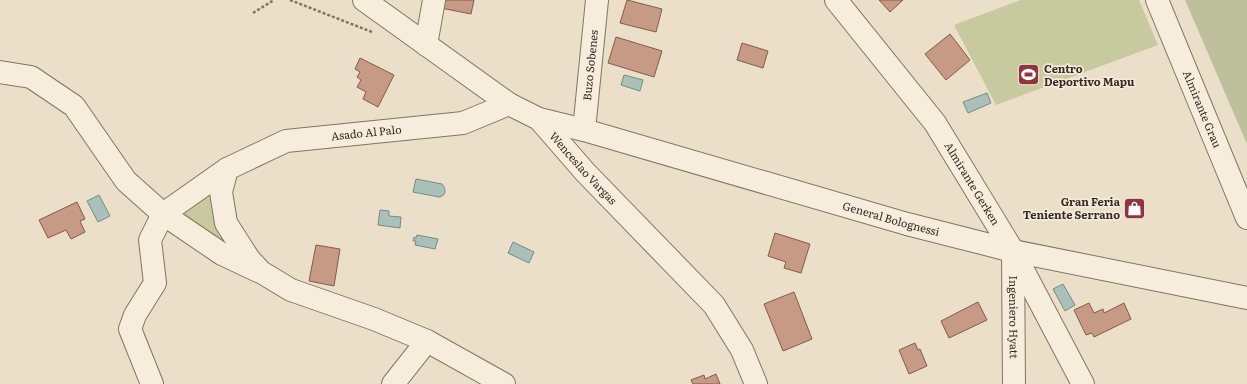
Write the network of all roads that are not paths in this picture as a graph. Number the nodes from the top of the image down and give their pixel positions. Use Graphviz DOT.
graph roads {
  1 [pos="364,0"];
  2 [pos="434,0"];
  3 [pos="597,0"];
  4 [pos="836,0"];
  5 [pos="1157,0"];
  6 [pos="426,45"];
  7 [pos="0,72"];
  8 [pos="509,104"];
  9 [pos="539,119"];
  10 [pos="584,130"];
  11 [pos="227,169"];
  12 [pos="164,214"];
  13 [pos="1247,218"];
  14 [pos="1013,251"];
  15 [pos="261,272"];
  16 [pos="1247,298"];
  17 [pos="427,341"];
  18 [pos="152,384"];
  19 [pos="393,384"];
  20 [pos="504,384"];
  21 [pos="756,384"];
  22 [pos="1014,384"];
  23 [pos="1083,384"];
  1 -- 6 [label="street, Wenceslao Vargas"];
  2 -- 6 [label="street"];
  3 -- 10 [label="street, Buzo Sobenes"];
  4 -- 14 [label="street, Almirante Gerken"];
  5 -- 13 [label="street, Almirante Grau"];
  6 -- 8 [label="street, Wenceslao Vargas"];
  7 -- 12 [label="street"];
  8 -- 9 [label="street, Wenceslao Vargas"];
  8 -- 11 [label="street, Asado Al Palo"];
  9 -- 10 [label="street, General Bolognessi"];
  9 -- 21 [label="street, Wenceslao Vargas"];
  10 -- 14 [label="street, General Bolognessi"];
  11 -- 12 [label="street, Asado Al Palo"];
  11 -- 15 [label="street"];
  12 -- 15 [label="street"];
  12 -- 18 [label="street"];
  14 -- 16 [label="street, General Bolognessi"];
  14 -- 22 [label="street, Ingeniero Hyatt"];
  14 -- 23 [label="street, Almirante Gerken"];
  15 -- 17 [label="street"];
  17 -- 19 [label="street"];
  17 -- 20 [label="street"];
}
